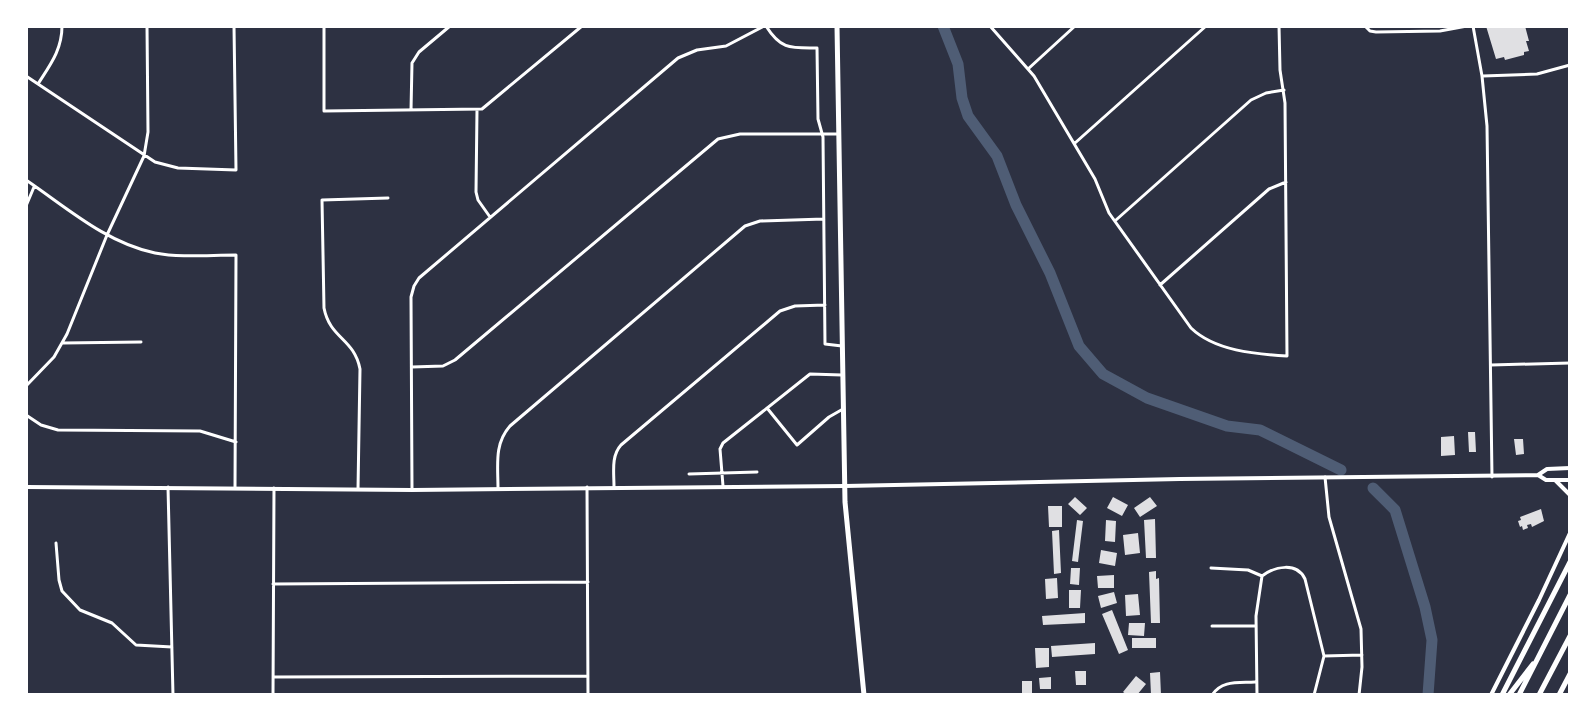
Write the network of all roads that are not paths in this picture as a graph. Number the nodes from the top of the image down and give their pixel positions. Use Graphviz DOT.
graph roads {
  1 [pos="62,26"];
  2 [pos="147,26"];
  3 [pos="234,26"];
  4 [pos="324,26"];
  5 [pos="450,26"];
  6 [pos="582,26"];
  7 [pos="765,26"];
  8 [pos="837,26"];
  9 [pos="990,26"];
  10 [pos="1075,26"];
  11 [pos="1206,26"];
  12 [pos="1279,26"];
  13 [pos="1365,26"];
  14 [pos="1470,26"];
  15 [pos="1570,65"];
  16 [pos="1028,69"];
  17 [pos="26,76"];
  18 [pos="1482,76"];
  19 [pos="38,84"];
  20 [pos="1284,90"];
  21 [pos="477,110"];
  22 [pos="411,111"];
  23 [pos="839,134"];
  24 [pos="822,135"];
  25 [pos="1074,144"];
  26 [pos="144,156"];
  27 [pos="26,180"];
  28 [pos="1286,182"];
  29 [pos="34,186"];
  30 [pos="388,198"];
  31 [pos="26,206"];
  32 [pos="490,217"];
  33 [pos="824,219"];
  34 [pos="1115,221"];
  35 [pos="107,235"];
  36 [pos="1160,285"];
  37 [pos="825,305"];
  38 [pos="141,342"];
  39 [pos="63,343"];
  40 [pos="842,346"];
  41 [pos="1570,363"];
  42 [pos="1491,365"];
  43 [pos="412,367"];
  44 [pos="842,375"];
  45 [pos="26,386"];
  46 [pos="767,408"];
  47 [pos="843,409"];
  48 [pos="26,415"];
  49 [pos="236,442"];
  50 [pos="1570,468"];
  51 [pos="757,472"];
  52 [pos="723,473"];
  53 [pos="689,474"];
  54 [pos="1538,475"];
  55 [pos="1325,477"];
  56 [pos="1492,477"];
  57 [pos="1570,480"];
  58 [pos="1556,481"];
  59 [pos="723,486"];
  60 [pos="845,486"];
  61 [pos="26,487"];
  62 [pos="168,487"];
  63 [pos="587,487"];
  64 [pos="614,487"];
  65 [pos="235,488"];
  66 [pos="274,488"];
  67 [pos="358,489"];
  68 [pos="498,489"];
  69 [pos="412,490"];
  70 [pos="1570,495"];
  71 [pos="1570,533"];
  72 [pos="56,543"];
  73 [pos="1570,562"];
  74 [pos="1211,568"];
  75 [pos="1262,576"];
  76 [pos="588,582"];
  77 [pos="273,584"];
  78 [pos="1570,595"];
  79 [pos="1212,626"];
  80 [pos="1256,626"];
  81 [pos="1570,636"];
  82 [pos="172,647"];
  83 [pos="1362,655"];
  84 [pos="1324,656"];
  85 [pos="1539,657"];
  86 [pos="1570,674"];
  87 [pos="588,676"];
  88 [pos="273,677"];
  89 [pos="1256,682"];
  90 [pos="173,695"];
  91 [pos="273,695"];
  92 [pos="588,695"];
  93 [pos="864,695"];
  94 [pos="1212,695"];
  95 [pos="1257,695"];
  96 [pos="1314,695"];
  97 [pos="1359,695"];
  98 [pos="1491,695"];
  99 [pos="1502,695"];
  100 [pos="1509,695"];
  101 [pos="1519,695"];
  102 [pos="1539,695"];
  103 [pos="1559,695"];
  1 -- 19 [label="street"];
  2 -- 26 [label="street"];
  3 -- 26 [label="street"];
  4 -- 22 [label="street"];
  5 -- 22 [label="street"];
  6 -- 21 [label="street"];
  7 -- 24 [label="street"];
  7 -- 32 [label="street"];
  8 -- 23 [label="main road"];
  9 -- 16 [label="street"];
  10 -- 16 [label="street"];
  11 -- 25 [label="street"];
  12 -- 20 [label="street"];
  13 -- 14 [label="street"];
  14 -- 18 [label="street"];
  15 -- 18 [label="street"];
  16 -- 25 [label="street"];
  17 -- 19 [label="street"];
  18 -- 42 [label="street"];
  19 -- 26 [label="street"];
  20 -- 28 [label="street"];
  20 -- 34 [label="street"];
  21 -- 22 [label="street"];
  21 -- 32 [label="street"];
  23 -- 24 [label="street"];
  23 -- 40 [label="main road"];
  24 -- 33 [label="street"];
  24 -- 43 [label="street"];
  25 -- 34 [label="street"];
  26 -- 35 [label="street"];
  27 -- 29 [label="street"];
  28 -- 36 [label="street"];
  28 -- 36 [label="street"];
  29 -- 31 [label="street"];
  29 -- 35 [label="street"];
  30 -- 67 [label="street"];
  32 -- 43 [label="street"];
  33 -- 37 [label="street"];
  33 -- 68 [label="street"];
  34 -- 36 [label="street"];
  35 -- 39 [label="street"];
  35 -- 49 [label="street"];
  37 -- 40 [label="street"];
  37 -- 64 [label="street"];
  38 -- 39 [label="street"];
  39 -- 45 [label="street"];
  40 -- 44 [label="main road"];
  41 -- 42 [label="street"];
  42 -- 56 [label="street"];
  43 -- 69 [label="street"];
  44 -- 46 [label="street"];
  44 -- 47 [label="main road"];
  46 -- 47 [label="street"];
  46 -- 52 [label="street"];
  47 -- 60 [label="main road"];
  48 -- 49 [label="street"];
  49 -- 65 [label="street"];
  50 -- 54 [label="main road"];
  51 -- 52 [label="street"];
  52 -- 53 [label="street"];
  52 -- 59 [label="street"];
  54 -- 56 [label="main road"];
  54 -- 58 [label="main road"];
  55 -- 56 [label="main road"];
  55 -- 60 [label="main road"];
  55 -- 83 [label="street"];
  57 -- 58 [label="main road"];
  58 -- 70 [label="main road"];
  59 -- 60 [label="main road"];
  59 -- 64 [label="main road"];
  60 -- 93 [label="main road"];
  61 -- 62 [label="main road"];
  62 -- 65 [label="main road"];
  62 -- 82 [label="street"];
  63 -- 64 [label="main road"];
  63 -- 68 [label="main road"];
  63 -- 76 [label="street"];
  65 -- 66 [label="main road"];
  66 -- 67 [label="main road"];
  66 -- 77 [label="street"];
  67 -- 69 [label="main road"];
  68 -- 69 [label="main road"];
  71 -- 98 [label="main road"];
  72 -- 82 [label="street"];
  73 -- 99 [label="main road"];
  74 -- 75 [label="street"];
  75 -- 80 [label="street"];
  75 -- 84 [label="street"];
  76 -- 77 [label="street"];
  76 -- 87 [label="street"];
  77 -- 88 [label="street"];
  78 -- 85 [label="main road"];
  79 -- 80 [label="street"];
  80 -- 89 [label="street"];
  81 -- 102 [label="main road"];
  82 -- 90 [label="street"];
  83 -- 84 [label="street"];
  83 -- 97 [label="street"];
  84 -- 96 [label="street"];
  85 -- 100 [label="main road"];
  85 -- 101 [label="main road"];
  86 -- 103 [label="main road"];
  87 -- 88 [label="street"];
  87 -- 92 [label="street"];
  88 -- 91 [label="street"];
  89 -- 94 [label="street"];
  89 -- 95 [label="street"];
}
